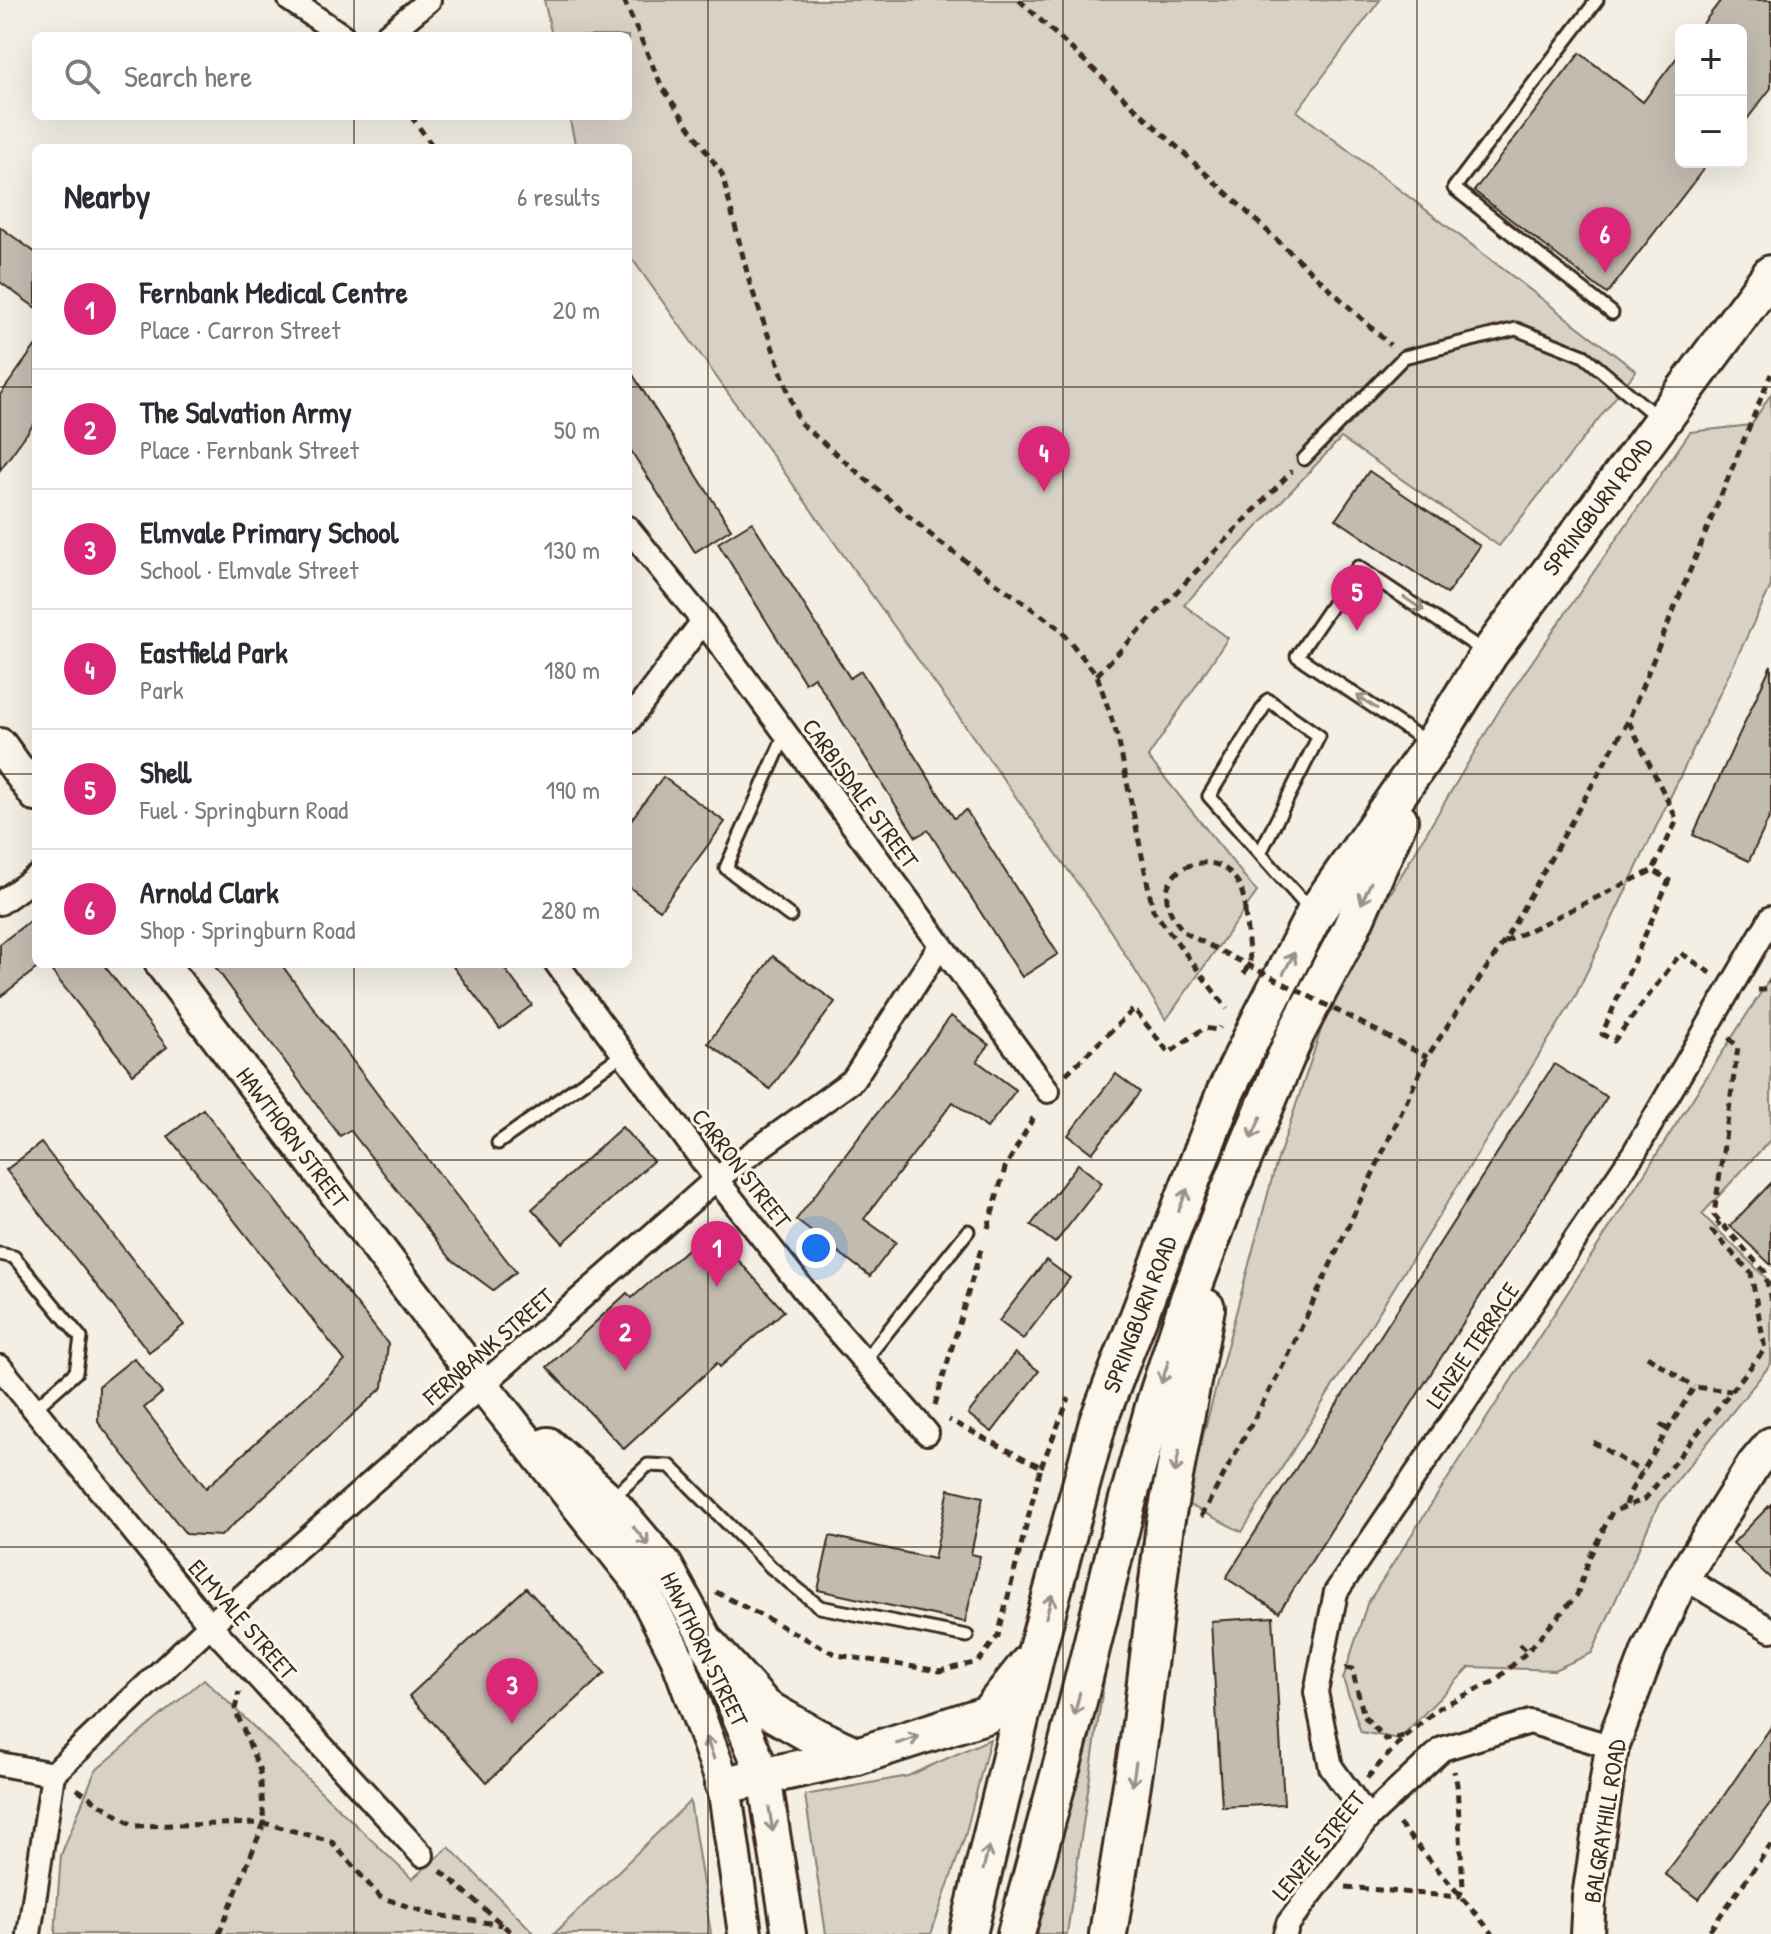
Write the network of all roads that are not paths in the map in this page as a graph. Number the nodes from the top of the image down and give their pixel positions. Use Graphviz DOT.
graph roads {
  1 [pos="290,0"];
  2 [pos="429,0"];
  3 [pos="1597,0"];
  4 [pos="337,32"];
  5 [pos="391,32"];
  6 [pos="1771,274"];
  7 [pos="1612,313"];
  8 [pos="1661,420"];
  9 [pos="1304,459"];
  10 [pos="632,533"];
  11 [pos="703,621"];
  12 [pos="1489,654"];
  13 [pos="632,717"];
  14 [pos="786,735"];
  15 [pos="0,745"];
  16 [pos="1432,745"];
  17 [pos="32,789"];
  18 [pos="1260,853"];
  19 [pos="32,880"];
  20 [pos="0,903"];
  21 [pos="1314,915"];
  22 [pos="790,916"];
  23 [pos="1771,918"];
  24 [pos="940,946"];
  25 [pos="165,968"];
  26 [pos="560,968"];
  27 [pos="623,1054"];
  28 [pos="1048,1091"];
  29 [pos="498,1143"];
  30 [pos="716,1179"];
  31 [pos="1229,1192"];
  32 [pos="968,1231"];
  33 [pos="0,1254"];
  34 [pos="864,1361"];
  35 [pos="0,1367"];
  36 [pos="483,1386"];
  37 [pos="34,1409"];
  38 [pos="930,1422"];
  39 [pos="1771,1444"];
  40 [pos="599,1510"];
  41 [pos="1683,1577"];
  42 [pos="210,1625"];
  43 [pos="1771,1630"];
  44 [pos="967,1636"];
  45 [pos="710,1647"];
  46 [pos="1036,1653"];
  47 [pos="1612,1747"];
  48 [pos="857,1756"];
  49 [pos="0,1764"];
  50 [pos="53,1774"];
  51 [pos="764,1776"];
  52 [pos="724,1785"];
  53 [pos="1375,1811"];
  54 [pos="422,1855"];
  55 [pos="29,1934"];
  56 [pos="745,1934"];
  57 [pos="789,1934"];
  58 [pos="968,1934"];
  59 [pos="1016,1934"];
  60 [pos="1108,1934"];
  61 [pos="1285,1934"];
  62 [pos="1587,1934"];
  1 -- 4 [label="street"];
  2 -- 5 [label="street"];
  3 -- 7 [label="lane"];
  6 -- 8 [label="main road, SPRINGBURN ROAD"];
  8 -- 9 [label="lane"];
  8 -- 12 [label="main road, SPRINGBURN ROAD"];
  10 -- 11 [label="street, CARBISDALE STREET"];
  11 -- 13 [label="street"];
  11 -- 14 [label="street, CARBISDALE STREET"];
  12 -- 16 [label="main road, SPRINGBURN ROAD"];
  16 -- 12 [label="lane, one-way"];
  14 -- 22 [label="lane"];
  14 -- 24 [label="street, CARBISDALE STREET"];
  15 -- 17 [label="main road"];
  16 -- 21 [label="main road, SPRINGBURN ROAD"];
  16 -- 31 [label="main road, SPRINGBURN ROAD, one-way"];
  18 -- 18 [label="lane"];
  18 -- 21 [label="lane"];
  19 -- 20 [label="street"];
  46 -- 21 [label="main road, SPRINGBURN ROAD, one-way"];
  23 -- 53 [label="street, LENZIE TERRACE"];
  24 -- 28 [label="street, CARBISDALE STREET"];
  24 -- 30 [label="street, FERNBANK STREET"];
  25 -- 36 [label="main road, HAWTHORN STREET"];
  26 -- 27 [label="street, CARRON STREET"];
  27 -- 29 [label="lane"];
  27 -- 30 [label="street, CARRON STREET"];
  30 -- 34 [label="street, CARRON STREET"];
  30 -- 36 [label="street, FERNBANK STREET"];
  31 -- 59 [label="main road, SPRINGBURN ROAD, one-way"];
  31 -- 60 [label="main road, one-way"];
  32 -- 34 [label="lane"];
  33 -- 37 [label="lane"];
  34 -- 38 [label="street, CARRON STREET"];
  35 -- 37 [label="street, ELMVALE STREET"];
  36 -- 40 [label="main road, HAWTHORN STREET"];
  36 -- 42 [label="street, FERNBANK STREET"];
  37 -- 42 [label="street, ELMVALE STREET"];
  39 -- 41 [label="main road, BALGRAYHILL ROAD"];
  40 -- 44 [label="lane"];
  40 -- 45 [label="main road, HAWTHORN STREET, one-way"];
  52 -- 40 [label="main road, HAWTHORN STREET, one-way"];
  41 -- 43 [label="street"];
  41 -- 47 [label="main road, BALGRAYHILL ROAD"];
  42 -- 50 [label="street, FERNBANK STREET"];
  42 -- 54 [label="street, ELMVALE STREET"];
  45 -- 48 [label="main road"];
  45 -- 51 [label="main road, HAWTHORN STREET"];
  48 -- 46 [label="main road, one-way"];
  58 -- 46 [label="main road, SPRINGBURN ROAD, one-way"];
  47 -- 53 [label="street, LENZIE STREET"];
  47 -- 62 [label="main road, BALGRAYHILL ROAD"];
  48 -- 51 [label="main road"];
  49 -- 50 [label="street"];
  50 -- 55 [label="street"];
  51 -- 52 [label="main road"];
  51 -- 57 [label="main road, HAWTHORN STREET, one-way"];
  52 -- 56 [label="main road, HAWTHORN STREET"];
  53 -- 61 [label="street, LENZIE STREET"];
}
